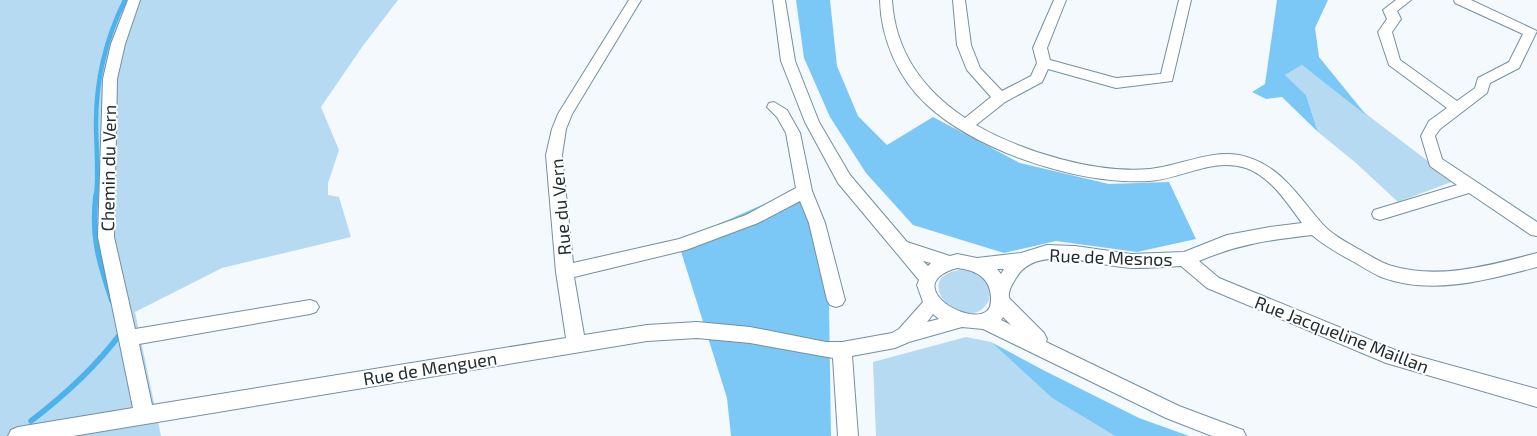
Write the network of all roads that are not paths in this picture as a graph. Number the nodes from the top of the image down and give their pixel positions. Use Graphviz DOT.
graph roads {
  1 [pos="134,0"];
  2 [pos="635,0"];
  3 [pos="780,0"];
  4 [pos="886,0"];
  5 [pos="958,0"];
  6 [pos="1060,0"];
  7 [pos="1185,0"];
  8 [pos="1406,0"];
  9 [pos="1460,0"];
  10 [pos="1044,63"];
  11 [pos="1000,98"];
  12 [pos="774,107"];
  13 [pos="1456,108"];
  14 [pos="966,125"];
  15 [pos="1472,186"];
  16 [pos="804,191"];
  17 [pos="1380,214"];
  18 [pos="1316,228"];
  19 [pos="1537,230"];
  20 [pos="903,247"];
  21 [pos="1185,259"];
  22 [pos="1021,260"];
  23 [pos="1537,260"];
  24 [pos="948,262"];
  25 [pos="976,265"];
  26 [pos="565,272"];
  27 [pos="928,278"];
  28 [pos="1000,296"];
  29 [pos="836,300"];
  30 [pos="932,303"];
  31 [pos="310,308"];
  32 [pos="959,321"];
  33 [pos="985,321"];
  34 [pos="905,335"];
  35 [pos="128,338"];
  36 [pos="576,345"];
  37 [pos="842,350"];
  38 [pos="1072,364"];
  39 [pos="1537,398"];
  40 [pos="143,416"];
  41 [pos="18,436"];
  42 [pos="848,436"];
  43 [pos="1236,436"];
  1 -- 35 [label="street, Chemin du Vern"];
  2 -- 26 [label="street, Rue du Vern"];
  3 -- 20 [label="street"];
  4 -- 14 [label="street"];
  5 -- 11 [label="street"];
  6 -- 10 [label="street"];
  7 -- 10 [label="street"];
  8 -- 13 [label="street"];
  9 -- 13 [label="street"];
  10 -- 11 [label="street"];
  11 -- 14 [label="street"];
  12 -- 16 [label="street"];
  13 -- 15 [label="street"];
  14 -- 18 [label="street"];
  15 -- 17 [label="street"];
  15 -- 19 [label="street"];
  16 -- 26 [label="street"];
  16 -- 29 [label="street"];
  18 -- 21 [label="street, Rue de Mesnos"];
  18 -- 23 [label="street"];
  20 -- 24 [label="street"];
  20 -- 27 [label="street"];
  21 -- 22 [label="street, Rue de Mesnos"];
  21 -- 39 [label="street, Rue Jacqueline Maillan"];
  22 -- 25 [label="street, Rue de Mesnos"];
  22 -- 28 [label="street"];
  24 -- 25 [label="street"];
  24 -- 27 [label="street"];
  25 -- 28 [label="street"];
  26 -- 36 [label="street, Rue du Vern"];
  27 -- 30 [label="street"];
  28 -- 33 [label="street"];
  28 -- 38 [label="street"];
  30 -- 32 [label="street"];
  30 -- 34 [label="street"];
  31 -- 35 [label="street"];
  32 -- 33 [label="street"];
  32 -- 34 [label="street, Rue de Menguen"];
  33 -- 38 [label="street"];
  34 -- 37 [label="street, Rue de Menguen"];
  35 -- 40 [label="street, Chemin du Vern"];
  36 -- 37 [label="street, Rue de Menguen"];
  36 -- 40 [label="street, Rue de Menguen"];
  37 -- 42 [label="street"];
  38 -- 43 [label="street"];
  40 -- 41 [label="street, Rue de Menguen"];
}
